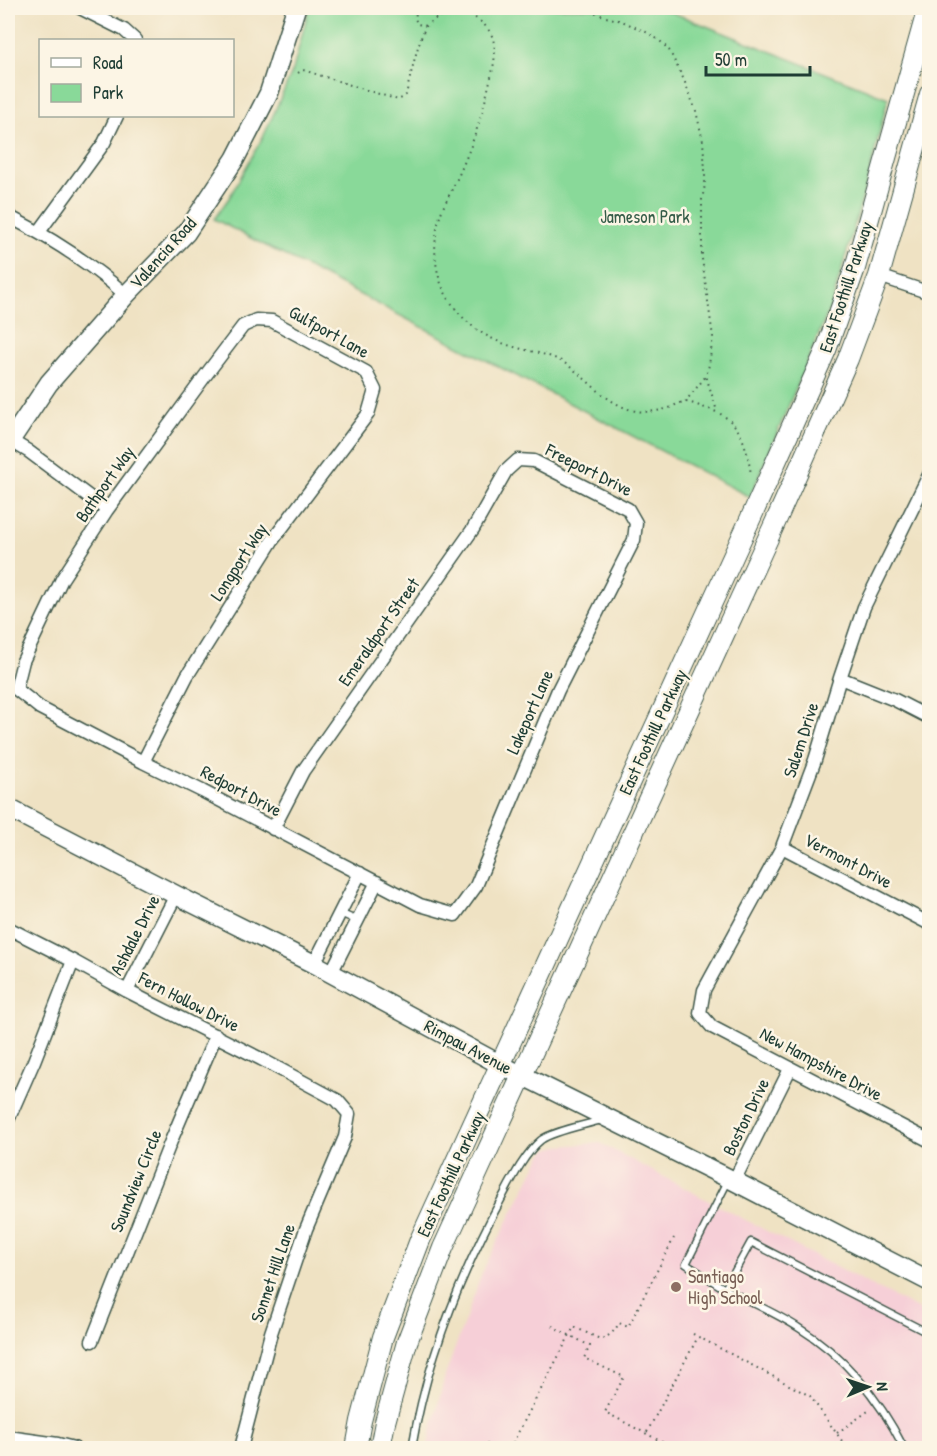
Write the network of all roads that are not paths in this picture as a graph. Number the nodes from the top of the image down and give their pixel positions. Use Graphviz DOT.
graph roads {
  1 [pos="80,8"];
  2 [pos="296,8"];
  3 [pos="928,8"];
  4 [pos="134,39"];
  5 [pos="930,94"];
  6 [pos="117,117"];
  7 [pos="8,216"];
  8 [pos="39,232"];
  9 [pos="879,276"];
  10 [pos="930,293"];
  11 [pos="126,295"];
  12 [pos="256,320"];
  13 [pos="375,390"];
  14 [pos="8,441"];
  15 [pos="518,460"];
  16 [pos="930,473"];
  17 [pos="107,510"];
  18 [pos="636,523"];
  19 [pos="840,678"];
  20 [pos="16,689"];
  21 [pos="930,718"];
  22 [pos="143,762"];
  23 [pos="8,808"];
  24 [pos="273,829"];
  25 [pos="782,847"];
  26 [pos="360,873"];
  27 [pos="377,882"];
  28 [pos="176,895"];
  29 [pos="340,913"];
  30 [pos="455,915"];
  31 [pos="358,921"];
  32 [pos="930,924"];
  33 [pos="8,928"];
  34 [pos="73,961"];
  35 [pos="314,964"];
  36 [pos="331,973"];
  37 [pos="127,991"];
  38 [pos="700,1013"];
  39 [pos="216,1035"];
  40 [pos="501,1065"];
  41 [pos="790,1069"];
  42 [pos="522,1076"];
  43 [pos="349,1114"];
  44 [pos="608,1118"];
  45 [pos="8,1120"];
  46 [pos="930,1141"];
  47 [pos="732,1180"];
  48 [pos="930,1282"];
  49 [pos="725,1289"];
  50 [pos="930,1334"];
  51 [pos="92,1341"];
  52 [pos="8,1437"];
  53 [pos="74,1449"];
  54 [pos="241,1449"];
  55 [pos="356,1449"];
  56 [pos="380,1449"];
  57 [pos="412,1449"];
  58 [pos="904,1449"];
  1 -- 4 [label="street"];
  2 -- 11 [label="main road, Valencia Road"];
  3 -- 40 [label="main road, East Foothill Parkway"];
  5 -- 9 [label="main road, East Foothill Parkway"];
  6 -- 8 [label="street"];
  7 -- 8 [label="street"];
  8 -- 11 [label="street"];
  9 -- 10 [label="street"];
  9 -- 42 [label="main road, East Foothill Parkway"];
  11 -- 14 [label="main road, Valencia Road"];
  12 -- 13 [label="street, Gulfport Lane"];
  12 -- 17 [label="street, Bathport Way"];
  13 -- 22 [label="street, Longport Way"];
  14 -- 17 [label="street"];
  15 -- 18 [label="street, Freeport Drive"];
  15 -- 24 [label="street, Emeraldport Street"];
  16 -- 19 [label="street, Salem Drive"];
  17 -- 20 [label="street, Bathport Way"];
  18 -- 30 [label="street, Lakeport Lane"];
  19 -- 21 [label="street"];
  19 -- 25 [label="street, Salem Drive"];
  20 -- 22 [label="street, Redport Drive"];
  22 -- 24 [label="street, Redport Drive"];
  23 -- 28 [label="main road, Rimpau Avenue"];
  24 -- 26 [label="street, Redport Drive"];
  25 -- 32 [label="street, Vermont Drive"];
  25 -- 38 [label="street, Salem Drive"];
  26 -- 27 [label="street, Redport Drive"];
  26 -- 29 [label="street"];
  27 -- 30 [label="street, Redport Drive"];
  27 -- 31 [label="street"];
  28 -- 35 [label="main road, Rimpau Avenue"];
  28 -- 37 [label="street, Ashdale Drive"];
  29 -- 31 [label="lane"];
  29 -- 35 [label="street"];
  31 -- 36 [label="street"];
  33 -- 34 [label="street, Fern Hollow Drive"];
  34 -- 37 [label="street, Fern Hollow Drive"];
  34 -- 45 [label="street"];
  35 -- 36 [label="main road, Rimpau Avenue"];
  36 -- 40 [label="main road, Rimpau Avenue"];
  37 -- 39 [label="street, Fern Hollow Drive"];
  38 -- 41 [label="street, New Hampshire Drive"];
  39 -- 43 [label="street, Fern Hollow Drive"];
  39 -- 51 [label="street, Soundview Circle"];
  40 -- 42 [label="main road, Rimpau Avenue"];
  40 -- 55 [label="main road, East Foothill Parkway"];
  41 -- 46 [label="street, New Hampshire Drive"];
  41 -- 47 [label="street, Boston Drive"];
  42 -- 44 [label="main road, Rimpau Avenue"];
  42 -- 56 [label="main road, East Foothill Parkway"];
  43 -- 54 [label="street, Sonnet Hill Lane"];
  44 -- 47 [label="main road, Rimpau Avenue"];
  44 -- 57 [label="lane"];
  47 -- 48 [label="main road, Rimpau Avenue"];
  47 -- 49 [label="lane"];
  49 -- 50 [label="lane"];
  49 -- 58 [label="lane"];
  52 -- 53 [label="street"];
}
